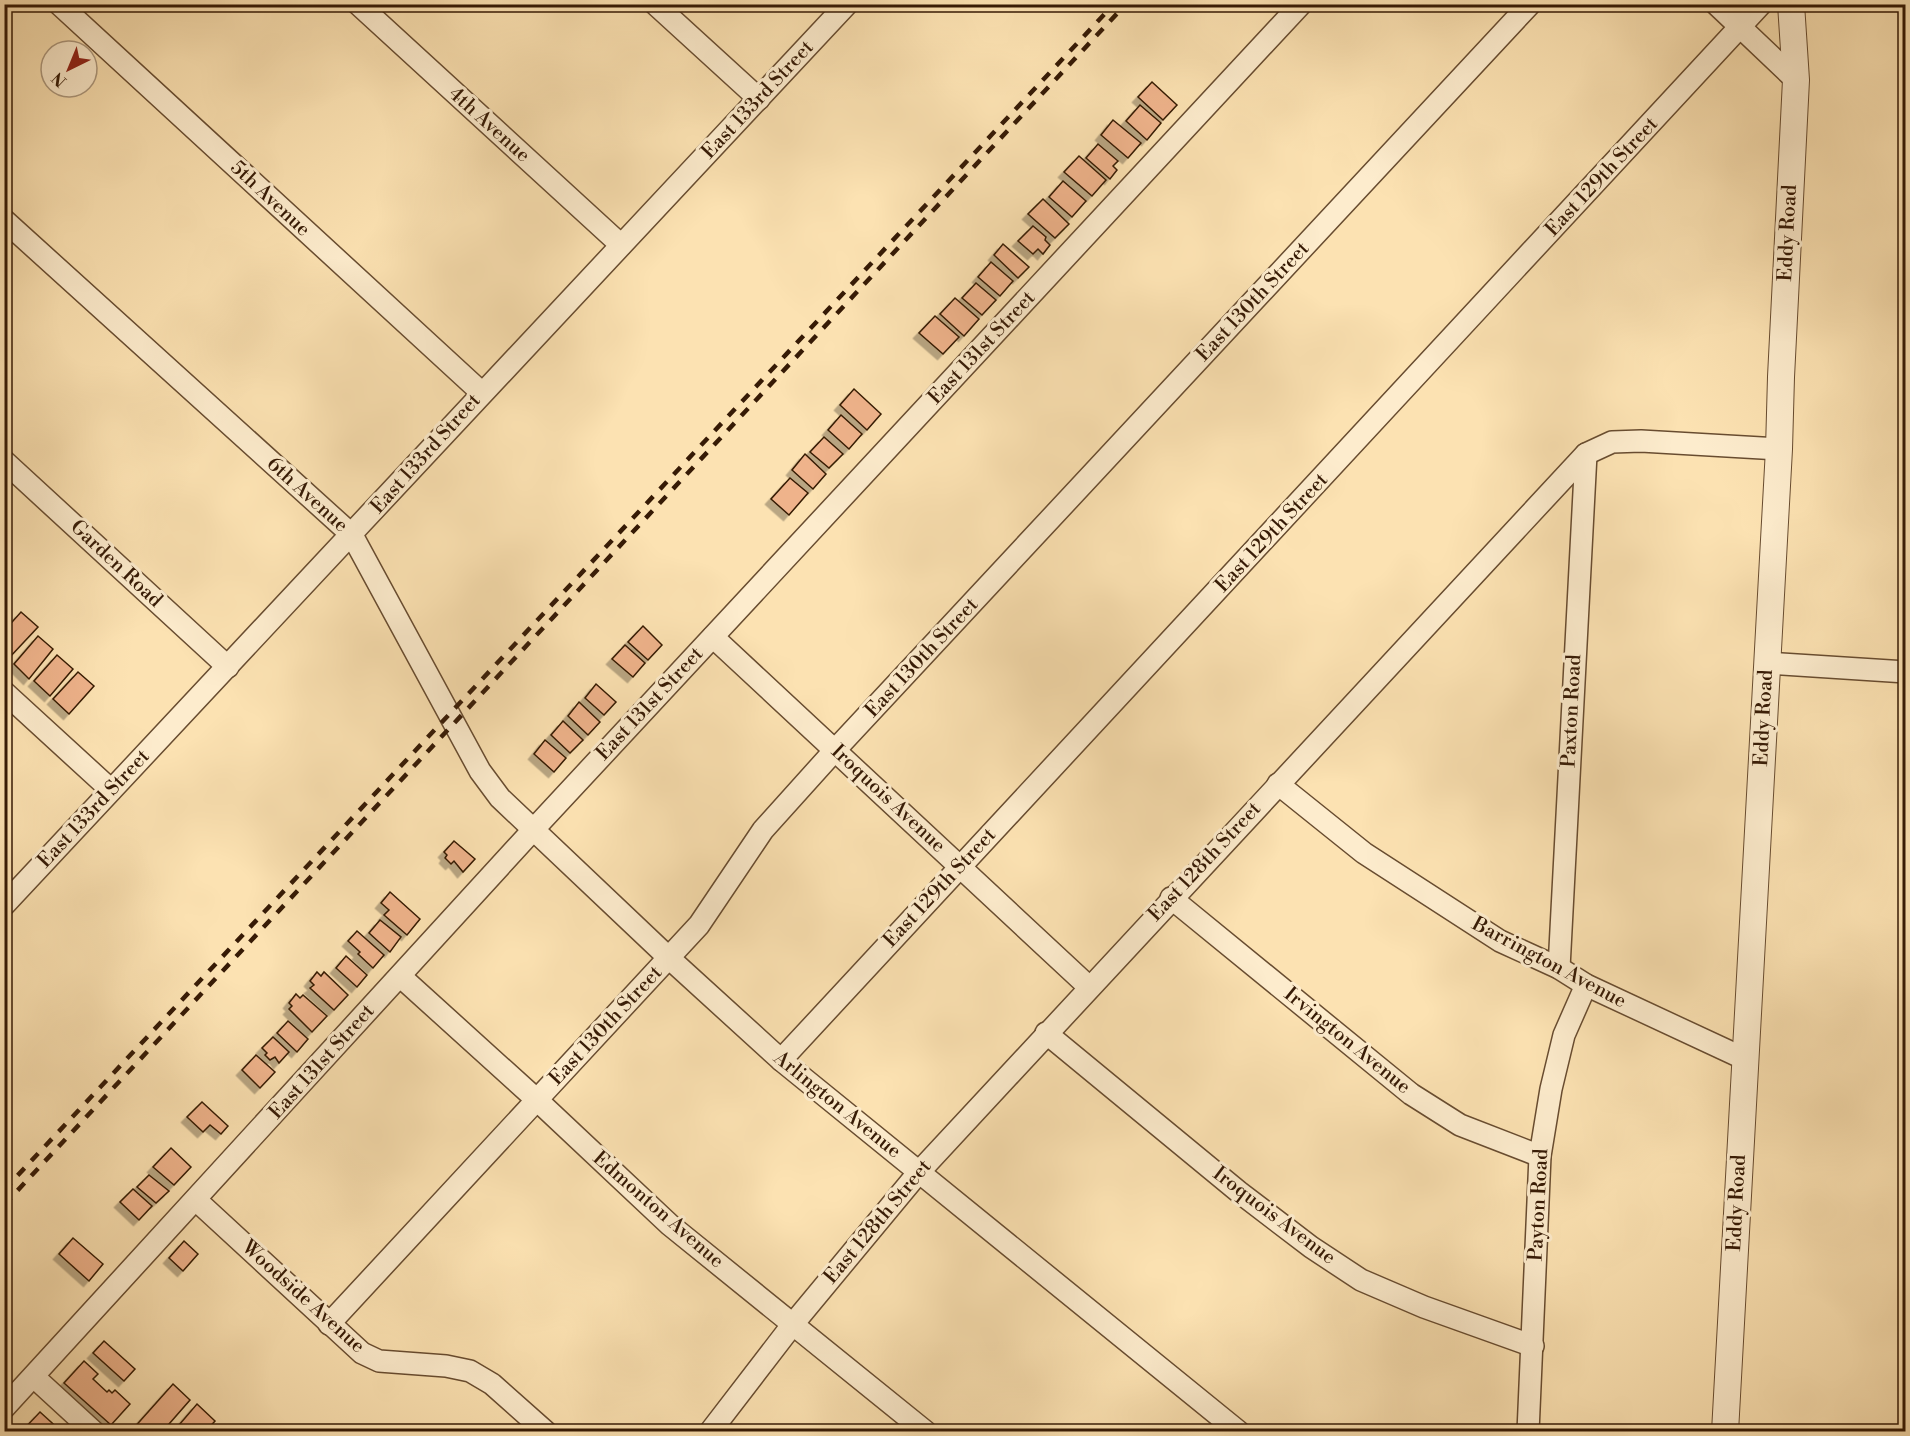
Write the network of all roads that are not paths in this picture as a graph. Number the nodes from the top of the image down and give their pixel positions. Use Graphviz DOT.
graph roads {
  1 [pos="59,4"];
  2 [pos="358,4"];
  3 [pos="655,4"];
  4 [pos="847,4"];
  5 [pos="1301,4"];
  6 [pos="1530,4"];
  7 [pos="1716,4"];
  8 [pos="1761,4"];
  9 [pos="1791,4"];
  10 [pos="1740,27"];
  11 [pos="1796,80"];
  12 [pos="759,99"];
  13 [pos="4,220"];
  14 [pos="621,245"];
  15 [pos="482,393"];
  16 [pos="1779,449"];
  17 [pos="1586,454"];
  18 [pos="4,461"];
  19 [pos="352,535"];
  20 [pos="713,637"];
  21 [pos="1767,663"];
  22 [pos="228,667"];
  23 [pos="1905,672"];
  24 [pos="4,692"];
  25 [pos="835,750"];
  26 [pos="1278,784"];
  27 [pos="111,790"];
  28 [pos="533,830"];
  29 [pos="960,867"];
  30 [pos="1171,898"];
  31 [pos="4,904"];
  32 [pos="669,958"];
  33 [pos="1559,968"];
  34 [pos="400,976"];
  35 [pos="1586,985"];
  36 [pos="1089,987"];
  37 [pos="1046,1033"];
  38 [pos="1745,1059"];
  39 [pos="781,1060"];
  40 [pos="537,1100"];
  41 [pos="1540,1156"];
  42 [pos="919,1172"];
  43 [pos="196,1200"];
  44 [pos="329,1324"];
  45 [pos="793,1324"];
  46 [pos="1533,1346"];
  47 [pos="34,1377"];
  48 [pos="4,1408"];
  49 [pos="94,1431"];
  50 [pos="546,1431"];
  51 [pos="710,1431"];
  52 [pos="926,1431"];
  53 [pos="1239,1431"];
  54 [pos="1528,1431"];
  55 [pos="1725,1431"];
  1 -- 15 [label="street, 5th Avenue"];
  2 -- 14 [label="street, 4th Avenue"];
  3 -- 12 [label="street"];
  4 -- 12 [label="street, East 133rd Street"];
  5 -- 20 [label="street, East 131st Street"];
  6 -- 25 [label="street, East 130th Street"];
  7 -- 10 [label="street"];
  8 -- 10 [label="street, East 129th Street"];
  9 -- 11 [label="street, Eddy Road"];
  10 -- 11 [label="street"];
  10 -- 29 [label="street, East 129th Street"];
  11 -- 16 [label="street, Eddy Road"];
  12 -- 14 [label="street, East 133rd Street"];
  13 -- 19 [label="street, 6th Avenue"];
  14 -- 15 [label="street, East 133rd Street"];
  15 -- 19 [label="street, East 133rd Street"];
  16 -- 17 [label="street, East 128th Street"];
  16 -- 21 [label="street, Eddy Road"];
  17 -- 26 [label="street, East 128th Street"];
  17 -- 33 [label="street, Paxton Road"];
  18 -- 22 [label="street, Garden Road"];
  19 -- 22 [label="street, East 133rd Street"];
  19 -- 28 [label="street, 6th Avenue"];
  20 -- 25 [label="street, Iroquois Avenue"];
  20 -- 28 [label="street, East 131st Street"];
  21 -- 23 [label="street"];
  21 -- 38 [label="street, Eddy Road"];
  22 -- 27 [label="street, East 133rd Street"];
  24 -- 27 [label="street"];
  25 -- 29 [label="street, Iroquois Avenue"];
  25 -- 32 [label="street, East 130th Street"];
  26 -- 30 [label="street, East 128th Street"];
  26 -- 33 [label="street, Barrington Avenue"];
  27 -- 31 [label="street, East 133rd Street"];
  28 -- 32 [label="street, Arlington Avenue"];
  28 -- 34 [label="street, East 131st Street"];
  29 -- 36 [label="street, Iroquois Avenue"];
  29 -- 39 [label="street, East 129th Street"];
  30 -- 36 [label="street, East 128th Street"];
  30 -- 41 [label="street, Irvington Avenue"];
  32 -- 39 [label="street, Arlington Avenue"];
  32 -- 40 [label="street, East 130th Street"];
  33 -- 35 [label="street, Barrington Avenue"];
  34 -- 40 [label="street, Edmonton Avenue"];
  34 -- 43 [label="street, East 131st Street"];
  35 -- 38 [label="street, Barrington Avenue"];
  35 -- 41 [label="street, Payton Road"];
  36 -- 37 [label="street, East 128th Street"];
  37 -- 42 [label="street, East 128th Street"];
  37 -- 46 [label="street, Iroquois Avenue"];
  38 -- 55 [label="street, Eddy Road"];
  39 -- 42 [label="street, Arlington Avenue"];
  40 -- 44 [label="street, East 130th Street"];
  40 -- 45 [label="street, Edmonton Avenue"];
  41 -- 46 [label="street, Payton Road"];
  42 -- 45 [label="street, East 128th Street"];
  42 -- 53 [label="street, Arlington Avenue"];
  43 -- 44 [label="street, Woodside Avenue"];
  43 -- 47 [label="street, East 131st Street"];
  44 -- 50 [label="street, Woodside Avenue"];
  45 -- 51 [label="street, East 128th Street"];
  45 -- 52 [label="street, Edmonton Avenue"];
  46 -- 54 [label="street, Payton Road"];
  47 -- 48 [label="street, East 131st Street"];
  47 -- 49 [label="street"];
}
